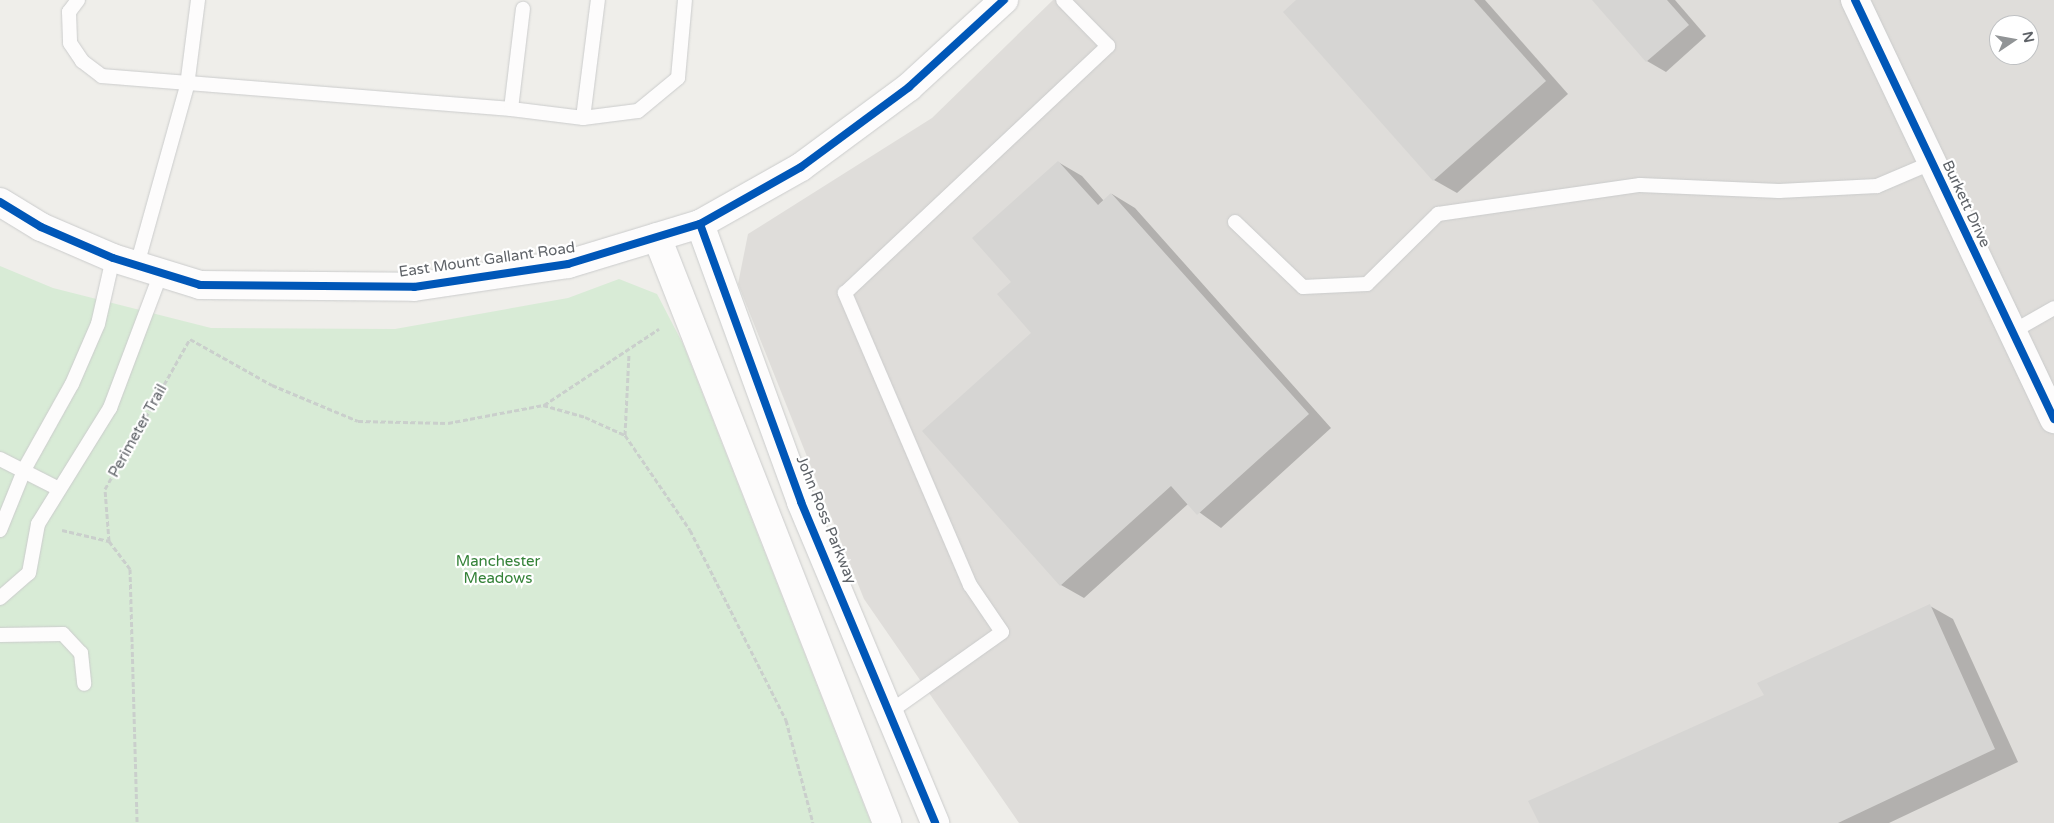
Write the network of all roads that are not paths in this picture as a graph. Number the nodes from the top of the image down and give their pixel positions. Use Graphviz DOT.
graph roads {
  1 [pos="78,0"];
  2 [pos="198,0"];
  3 [pos="598,0"];
  4 [pos="685,0"];
  5 [pos="1004,0"];
  6 [pos="1063,0"];
  7 [pos="1855,0"];
  8 [pos="523,9"];
  9 [pos="187,86"];
  10 [pos="511,109"];
  11 [pos="583,118"];
  12 [pos="1931,163"];
  13 [pos="0,202"];
  14 [pos="1235,222"];
  15 [pos="700,224"];
  16 [pos="657,237"];
  17 [pos="137,265"];
  18 [pos="2054,308"];
  19 [pos="2012,332"];
  20 [pos="2054,419"];
  21 [pos="0,459"];
  22 [pos="25,468"];
  23 [pos="56,488"];
  24 [pos="0,530"];
  25 [pos="0,598"];
  26 [pos="0,635"];
  27 [pos="84,684"];
  28 [pos="890,711"];
  29 [pos="887,823"];
  30 [pos="935,823"];
  1 -- 9 [label="lane"];
  2 -- 9 [label="lane"];
  3 -- 11 [label="lane"];
  4 -- 11 [label="lane"];
  5 -- 15 [label="street, East Mount Gallant Road"];
  6 -- 28 [label="lane"];
  7 -- 12 [label="street, Burkett Drive"];
  8 -- 10 [label="lane"];
  9 -- 10 [label="lane"];
  9 -- 17 [label="lane"];
  10 -- 11 [label="lane"];
  12 -- 14 [label="lane"];
  12 -- 19 [label="street, Burkett Drive"];
  13 -- 17 [label="street, East Mount Gallant Road"];
  15 -- 16 [label="street, East Mount Gallant Road"];
  15 -- 28 [label="street, John Ross Parkway"];
  16 -- 17 [label="street, East Mount Gallant Road"];
  16 -- 29 [label="street"];
  17 -- 22 [label="lane"];
  17 -- 23 [label="lane"];
  18 -- 19 [label="lane"];
  19 -- 20 [label="street, Burkett Drive"];
  21 -- 22 [label="lane"];
  22 -- 23 [label="lane"];
  22 -- 24 [label="lane"];
  23 -- 25 [label="lane"];
  26 -- 27 [label="lane"];
  28 -- 30 [label="street, John Ross Parkway"];
}
